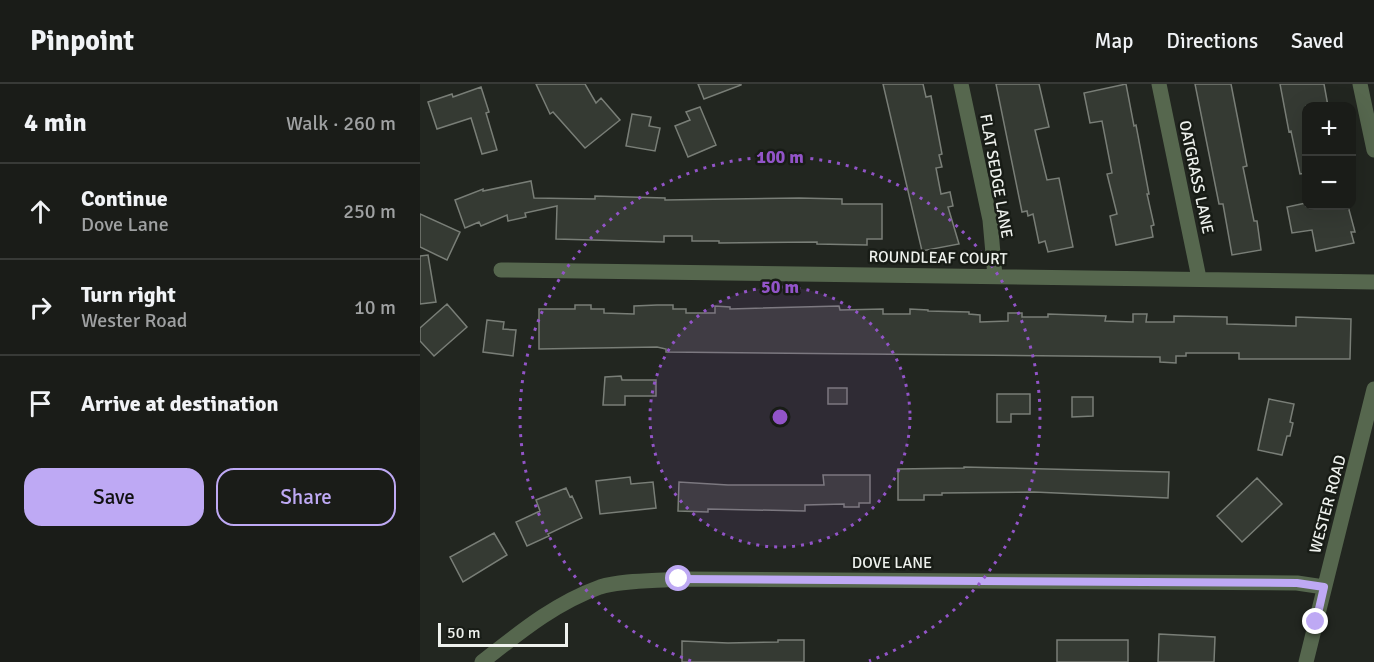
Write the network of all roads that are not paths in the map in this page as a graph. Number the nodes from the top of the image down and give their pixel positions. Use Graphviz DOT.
graph roads {
  1 [pos="962,84"];
  2 [pos="1159,84"];
  3 [pos="1360,84"];
  4 [pos="1374,150"];
  5 [pos="501,270"];
  6 [pos="995,276"];
  7 [pos="1199,278"];
  8 [pos="1374,282"];
  9 [pos="1374,389"];
  10 [pos="1324,587"];
  11 [pos="482,662"];
  12 [pos="1306,662"];
  1 -- 6 [label="street, FLAT SEDGE LANE"];
  2 -- 7 [label="street, OATGRASS LANE"];
  3 -- 4 [label="street"];
  5 -- 6 [label="street, ROUNDLEAF COURT"];
  6 -- 7 [label="street, ROUNDLEAF COURT"];
  7 -- 8 [label="street, ROUNDLEAF COURT"];
  9 -- 10 [label="street, WESTER ROAD"];
  10 -- 11 [label="street, DOVE LANE"];
  10 -- 12 [label="street, WESTER ROAD"];
}
